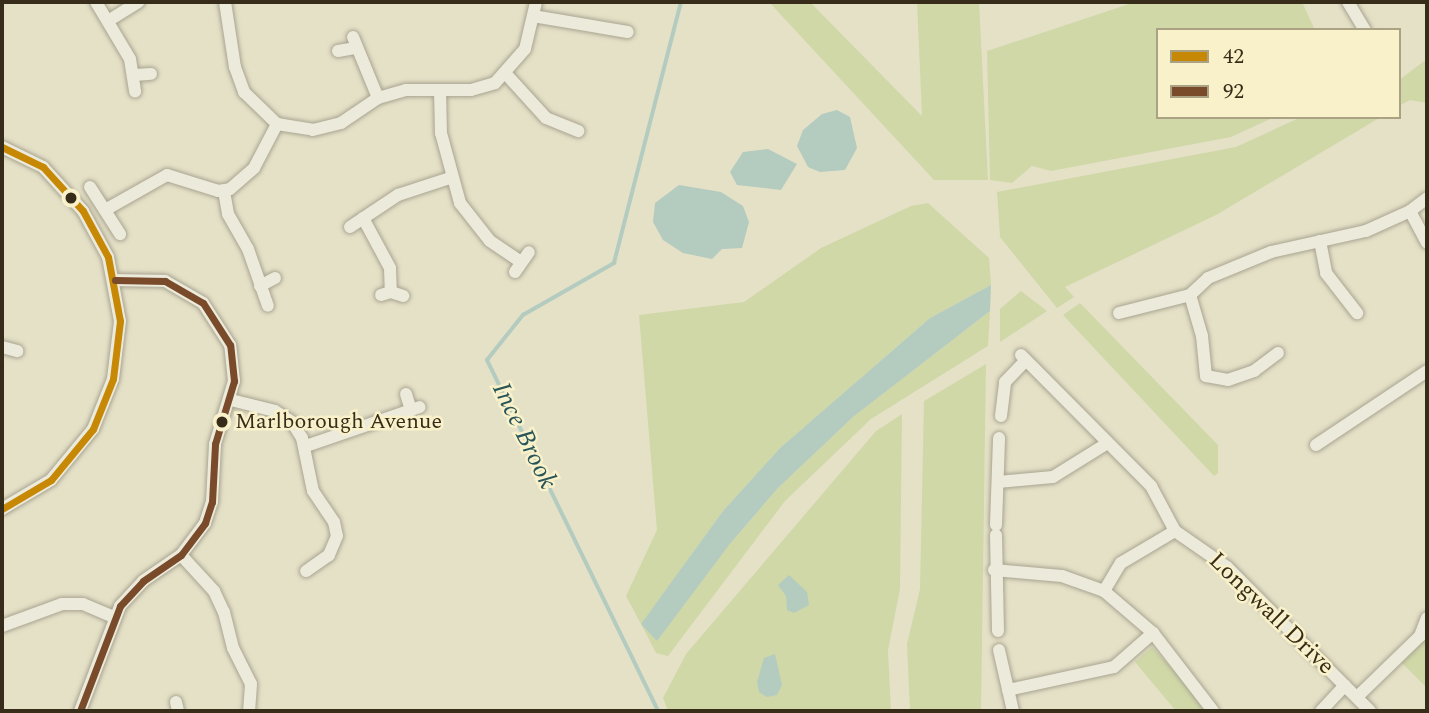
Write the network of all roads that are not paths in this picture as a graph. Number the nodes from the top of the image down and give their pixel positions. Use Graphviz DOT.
graph roads {
  1 [pos="96,2"];
  2 [pos="139,2"];
  3 [pos="225,2"];
  4 [pos="536,2"];
  5 [pos="1349,2"];
  6 [pos="533,16"];
  7 [pos="108,21"];
  8 [pos="1364,28"];
  9 [pos="628,32"];
  10 [pos="338,51"];
  11 [pos="151,74"];
  12 [pos="506,74"];
  13 [pos="135,75"];
  14 [pos="440,90"];
  15 [pos="135,92"];
  16 [pos="378,98"];
  17 [pos="277,124"];
  18 [pos="579,130"];
  19 [pos="2,147"];
  20 [pos="450,178"];
  21 [pos="90,187"];
  22 [pos="224,191"];
  23 [pos="1427,198"];
  24 [pos="105,210"];
  25 [pos="1410,211"];
  26 [pos="363,218"];
  27 [pos="350,227"];
  28 [pos="120,234"];
  29 [pos="1320,240"];
  30 [pos="1427,243"];
  31 [pos="522,262"];
  32 [pos="275,278"];
  33 [pos="115,279"];
  34 [pos="260,286"];
  35 [pos="392,294"];
  36 [pos="1190,295"];
  37 [pos="268,306"];
  38 [pos="1119,313"];
  39 [pos="1357,313"];
  40 [pos="2,347"];
  41 [pos="16,351"];
  42 [pos="1278,353"];
  43 [pos="1427,371"];
  44 [pos="405,394"];
  45 [pos="231,400"];
  46 [pos="1001,416"];
  47 [pos="999,438"];
  48 [pos="1106,444"];
  49 [pos="1316,445"];
  50 [pos="306,446"];
  51 [pos="998,482"];
  52 [pos="2,509"];
  53 [pos="1175,531"];
  54 [pos="181,555"];
  55 [pos="994,570"];
  56 [pos="304,571"];
  57 [pos="1104,591"];
  58 [pos="113,617"];
  59 [pos="1427,618"];
  60 [pos="2,626"];
  61 [pos="998,631"];
  62 [pos="1153,633"];
  63 [pos="999,650"];
  64 [pos="1345,685"];
  65 [pos="1008,690"];
  66 [pos="1357,697"];
  67 [pos="80,711"];
  68 [pos="249,711"];
  69 [pos="1013,711"];
  70 [pos="1213,711"];
  71 [pos="1321,711"];
  72 [pos="1370,711"];
  1 -- 7 [label="street"];
  2 -- 7 [label="street"];
  3 -- 17 [label="street"];
  4 -- 6 [label="street"];
  5 -- 8 [label="street"];
  6 -- 9 [label="street"];
  6 -- 12 [label="street"];
  7 -- 13 [label="street"];
  10 -- 16 [label="street"];
  11 -- 13 [label="street"];
  12 -- 14 [label="street"];
  12 -- 18 [label="street"];
  13 -- 15 [label="street"];
  14 -- 16 [label="street"];
  14 -- 20 [label="street"];
  16 -- 17 [label="street"];
  17 -- 22 [label="street"];
  19 -- 33 [label="street"];
  20 -- 26 [label="street"];
  20 -- 31 [label="street"];
  21 -- 24 [label="street"];
  22 -- 24 [label="street"];
  22 -- 34 [label="street"];
  23 -- 25 [label="street"];
  24 -- 28 [label="street"];
  25 -- 29 [label="street"];
  25 -- 30 [label="street"];
  26 -- 27 [label="street"];
  26 -- 35 [label="street"];
  29 -- 36 [label="street"];
  29 -- 39 [label="street"];
  32 -- 34 [label="street"];
  33 -- 45 [label="street"];
  33 -- 52 [label="street"];
  34 -- 37 [label="street"];
  36 -- 38 [label="street"];
  36 -- 42 [label="street"];
  40 -- 41 [label="street"];
  43 -- 49 [label="street"];
  44 -- 50 [label="street"];
  45 -- 50 [label="street"];
  45 -- 54 [label="street"];
  46 -- 48 [label="street"];
  47 -- 51 [label="street"];
  48 -- 51 [label="street"];
  48 -- 53 [label="street"];
  50 -- 56 [label="street"];
  51 -- 55 [label="street"];
  53 -- 57 [label="street"];
  53 -- 64 [label="street, Longwall Drive"];
  54 -- 58 [label="street"];
  54 -- 68 [label="street"];
  55 -- 57 [label="street"];
  55 -- 61 [label="street"];
  57 -- 62 [label="street"];
  58 -- 60 [label="street"];
  58 -- 67 [label="street"];
  59 -- 66 [label="street"];
  62 -- 65 [label="street"];
  62 -- 70 [label="street"];
  63 -- 65 [label="street"];
  64 -- 66 [label="street, Longwall Drive"];
  64 -- 71 [label="street"];
  65 -- 69 [label="street"];
  66 -- 72 [label="street, Longwall Drive"];
}
